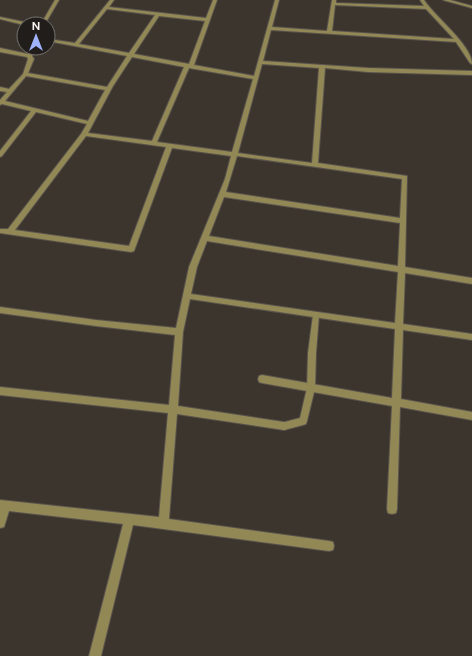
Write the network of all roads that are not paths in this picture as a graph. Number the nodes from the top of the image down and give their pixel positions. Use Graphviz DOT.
graph roads {
  1 [pos="57,0"];
  2 [pos="112,0"];
  3 [pos="215,0"];
  4 [pos="277,0"];
  5 [pos="422,0"];
  6 [pos="446,0"];
  7 [pos="334,2"];
  8 [pos="472,7"];
  9 [pos="106,8"];
  10 [pos="428,8"];
  11 [pos="158,14"];
  12 [pos="48,16"];
  13 [pos="0,18"];
  14 [pos="208,20"];
  15 [pos="16,22"];
  16 [pos="269,28"];
  17 [pos="329,32"];
  18 [pos="56,41"];
  19 [pos="458,41"];
  20 [pos="76,45"];
  21 [pos="0,50"];
  22 [pos="16,53"];
  23 [pos="130,55"];
  24 [pos="29,56"];
  25 [pos="259,62"];
  26 [pos="472,62"];
  27 [pos="189,66"];
  28 [pos="322,67"];
  29 [pos="25,74"];
  30 [pos="472,74"];
  31 [pos="255,78"];
  32 [pos="0,89"];
  33 [pos="108,89"];
  34 [pos="10,91"];
  35 [pos="1,102"];
  36 [pos="35,110"];
  37 [pos="90,123"];
  38 [pos="84,134"];
  39 [pos="154,143"];
  40 [pos="170,145"];
  41 [pos="235,154"];
  42 [pos="0,155"];
  43 [pos="315,165"];
  44 [pos="222,194"];
  45 [pos="403,221"];
  46 [pos="0,231"];
  47 [pos="10,232"];
  48 [pos="205,238"];
  49 [pos="401,270"];
  50 [pos="472,281"];
  51 [pos="187,296"];
  52 [pos="0,310"];
  53 [pos="316,315"];
  54 [pos="399,326"];
  55 [pos="179,332"];
  56 [pos="472,337"];
  57 [pos="262,380"];
  58 [pos="311,388"];
  59 [pos="0,391"];
  60 [pos="396,403"];
  61 [pos="173,409"];
  62 [pos="472,416"];
  63 [pos="284,426"];
  64 [pos="3,505"];
  65 [pos="392,509"];
  66 [pos="129,519"];
  67 [pos="0,523"];
  68 [pos="164,523"];
  69 [pos="329,546"];
  70 [pos="95,656"];
  1 -- 12 [label="street"];
  2 -- 9 [label="street"];
  3 -- 14 [label="street"];
  4 -- 16 [label="street"];
  5 -- 10 [label="street"];
  6 -- 8 [label="street"];
  7 -- 10 [label="street"];
  7 -- 17 [label="street"];
  9 -- 11 [label="street"];
  9 -- 20 [label="street"];
  10 -- 19 [label="street"];
  11 -- 14 [label="street"];
  11 -- 23 [label="street"];
  13 -- 15 [label="street"];
  14 -- 27 [label="street"];
  16 -- 17 [label="street"];
  16 -- 25 [label="street"];
  17 -- 19 [label="street"];
  18 -- 20 [label="street"];
  19 -- 26 [label="street"];
  20 -- 23 [label="street"];
  21 -- 22 [label="street"];
  23 -- 27 [label="street"];
  23 -- 33 [label="street"];
  24 -- 29 [label="street"];
  25 -- 28 [label="street"];
  25 -- 31 [label="street"];
  27 -- 31 [label="street"];
  27 -- 39 [label="street"];
  28 -- 30 [label="street"];
  28 -- 43 [label="street"];
  29 -- 33 [label="street"];
  29 -- 34 [label="street"];
  31 -- 41 [label="street"];
  32 -- 34 [label="street"];
  33 -- 37 [label="street"];
  34 -- 35 [label="street"];
  35 -- 36 [label="street"];
  36 -- 37 [label="street"];
  36 -- 42 [label="street"];
  37 -- 38 [label="street"];
  38 -- 39 [label="street"];
  38 -- 47 [label="street"];
  39 -- 40 [label="street"];
  40 -- 41 [label="street"];
  40 -- 47 [label="street"];
  41 -- 43 [label="street"];
  41 -- 44 [label="street"];
  43 -- 45 [label="street"];
  44 -- 45 [label="street"];
  44 -- 48 [label="street"];
  45 -- 49 [label="street"];
  46 -- 47 [label="street"];
  48 -- 49 [label="street"];
  48 -- 51 [label="street"];
  49 -- 50 [label="street"];
  49 -- 54 [label="street"];
  51 -- 53 [label="street"];
  51 -- 55 [label="street"];
  52 -- 55 [label="street"];
  53 -- 54 [label="street"];
  53 -- 58 [label="lane"];
  54 -- 56 [label="street"];
  54 -- 60 [label="street"];
  55 -- 61 [label="street"];
  57 -- 58 [label="street"];
  58 -- 60 [label="street"];
  58 -- 63 [label="lane"];
  59 -- 61 [label="street"];
  60 -- 62 [label="street"];
  60 -- 65 [label="street"];
  61 -- 63 [label="street"];
  61 -- 68 [label="street"];
  64 -- 66 [label="street"];
  64 -- 67 [label="street"];
  66 -- 68 [label="street"];
  66 -- 70 [label="street"];
  68 -- 69 [label="street"];
}
